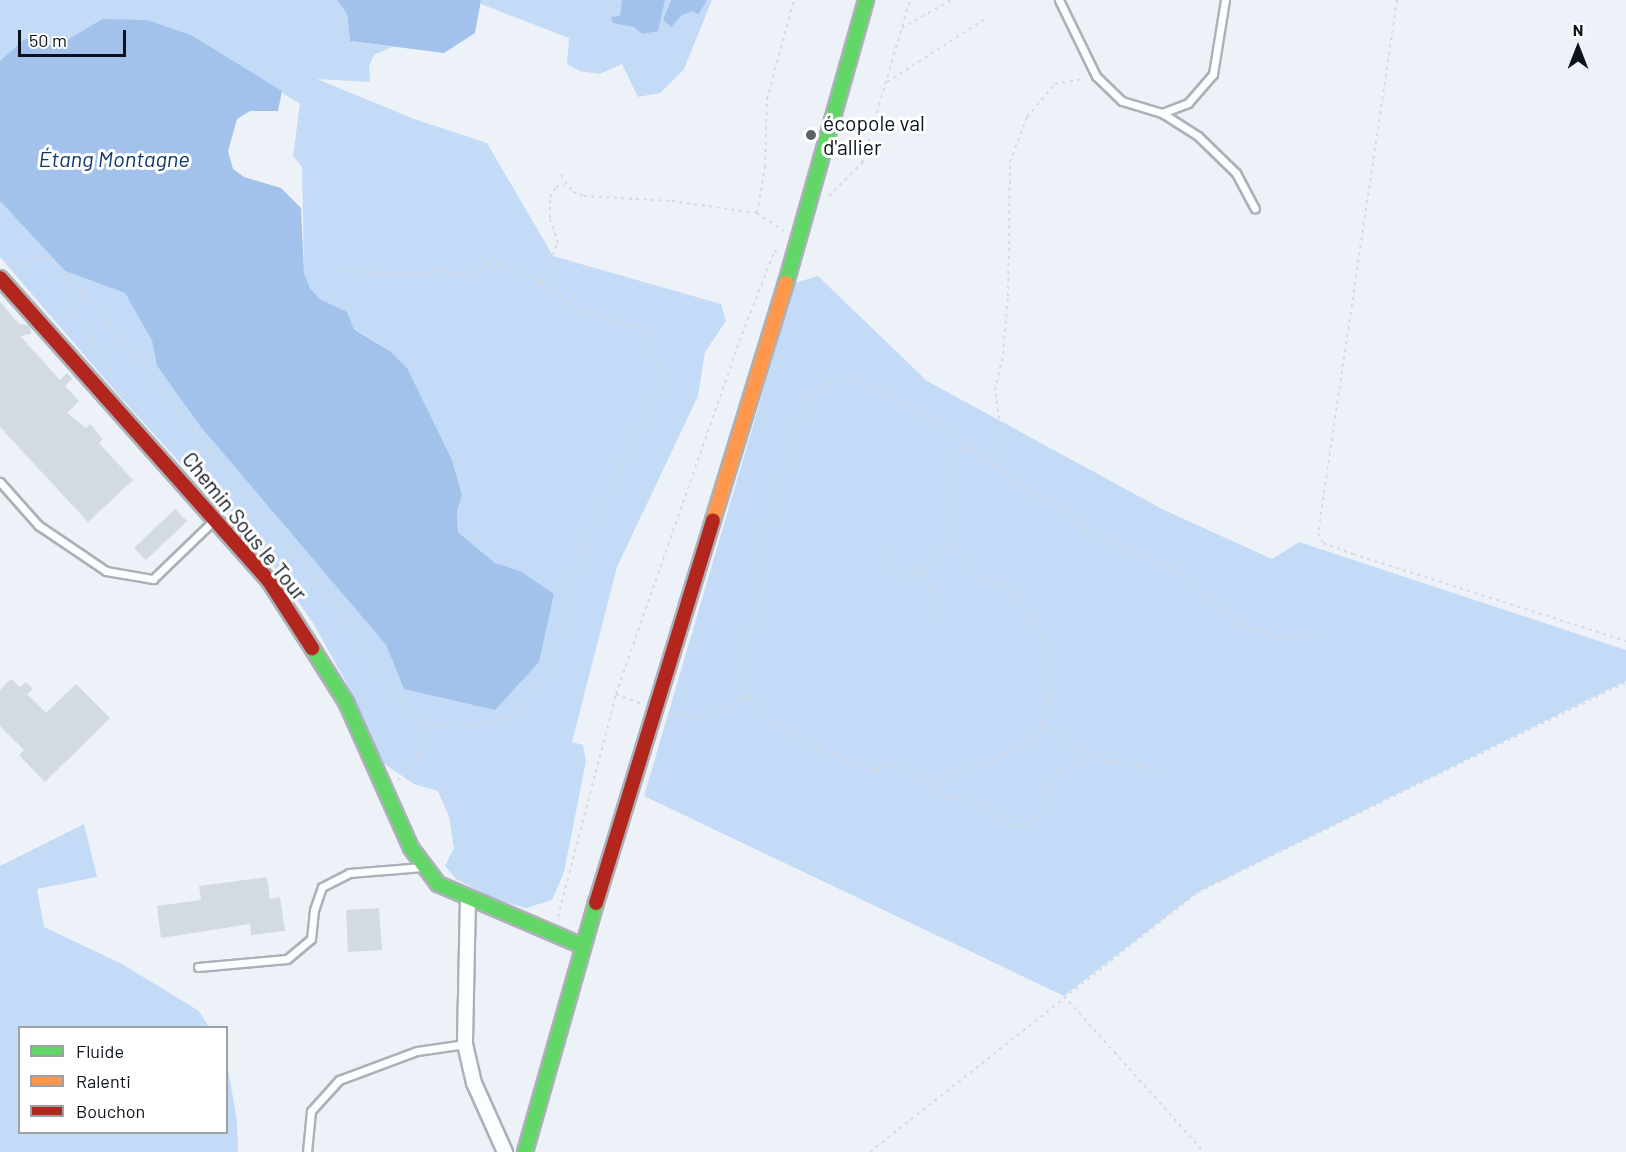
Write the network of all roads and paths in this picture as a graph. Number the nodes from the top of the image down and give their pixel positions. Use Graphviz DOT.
graph roads {
  1 [pos="794,0"];
  2 [pos="866,0"];
  3 [pos="910,0"];
  4 [pos="951,0"];
  5 [pos="1059,0"];
  6 [pos="1225,0"];
  7 [pos="1397,0"];
  8 [pos="988,17"];
  9 [pos="902,28"];
  10 [pos="1096,76"];
  11 [pos="886,83"];
  12 [pos="1162,113"];
  13 [pos="561,176"];
  14 [pos="565,184"];
  15 [pos="829,196"];
  16 [pos="1256,208"];
  17 [pos="757,213"];
  18 [pos="798,242"];
  19 [pos="9,266"];
  20 [pos="344,271"];
  21 [pos="63,275"];
  22 [pos="0,279"];
  23 [pos="542,283"];
  24 [pos="100,390"];
  25 [pos="966,444"];
  26 [pos="1006,471"];
  27 [pos="0,482"];
  28 [pos="216,518"];
  29 [pos="949,544"];
  30 [pos="882,545"];
  31 [pos="921,572"];
  32 [pos="935,624"];
  33 [pos="1317,634"];
  34 [pos="1626,641"];
  35 [pos="1626,682"];
  36 [pos="616,694"];
  37 [pos="747,697"];
  38 [pos="654,709"];
  39 [pos="421,723"];
  40 [pos="1043,725"];
  41 [pos="1092,756"];
  42 [pos="1153,770"];
  43 [pos="929,785"];
  44 [pos="387,794"];
  45 [pos="425,867"];
  46 [pos="468,898"];
  47 [pos="552,934"];
  48 [pos="583,946"];
  49 [pos="198,967"];
  50 [pos="1064,996"];
  51 [pos="465,1044"];
  52 [pos="307,1152"];
  53 [pos="506,1152"];
  54 [pos="525,1152"];
  55 [pos="870,1152"];
  56 [pos="1204,1152"];
  1 -- 17 [label="path"];
  2 -- 18 [label="street"];
  3 -- 9 [label="path"];
  4 -- 9 [label="path"];
  5 -- 10 [label="lane"];
  6 -- 12 [label="lane"];
  7 -- 34 [label="path"];
  8 -- 11 [label="path"];
  9 -- 11 [label="path"];
  10 -- 12 [label="lane"];
  10 -- 26 [label="path"];
  11 -- 15 [label="path"];
  12 -- 16 [label="lane"];
  13 -- 14 [label="path"];
  14 -- 17 [label="path"];
  14 -- 23 [label="path"];
  17 -- 18 [label="path"];
  18 -- 36 [label="path"];
  18 -- 38 [label="street"];
  19 -- 21 [label="path"];
  20 -- 23 [label="path"];
  21 -- 24 [label="path"];
  21 -- 39 [label="path"];
  22 -- 24 [label="street, Chemin Sous le Tour"];
  23 -- 39 [label="path"];
  24 -- 28 [label="street, Chemin Sous le Tour"];
  25 -- 26 [label="path"];
  25 -- 29 [label="path"];
  25 -- 37 [label="path"];
  26 -- 33 [label="path"];
  27 -- 28 [label="lane"];
  28 -- 44 [label="street, Chemin Sous le Tour"];
  29 -- 31 [label="path"];
  29 -- 40 [label="path"];
  30 -- 31 [label="path"];
  31 -- 32 [label="path"];
  35 -- 50 [label="path"];
  36 -- 38 [label="path"];
  36 -- 47 [label="path"];
  37 -- 38 [label="path"];
  37 -- 43 [label="path"];
  38 -- 48 [label="street"];
  39 -- 44 [label="path"];
  40 -- 41 [label="path"];
  40 -- 43 [label="path"];
  41 -- 42 [label="path"];
  41 -- 43 [label="path"];
  44 -- 45 [label="street, Chemin Sous le Tour"];
  45 -- 46 [label="street, Chemin Sous le Tour"];
  45 -- 49 [label="lane"];
  46 -- 47 [label="street, Chemin Sous le Tour"];
  46 -- 51 [label="street"];
  47 -- 48 [label="street, Chemin Sous le Tour"];
  48 -- 54 [label="street"];
  50 -- 55 [label="path"];
  50 -- 56 [label="path"];
  51 -- 52 [label="lane"];
  51 -- 53 [label="street"];
}
